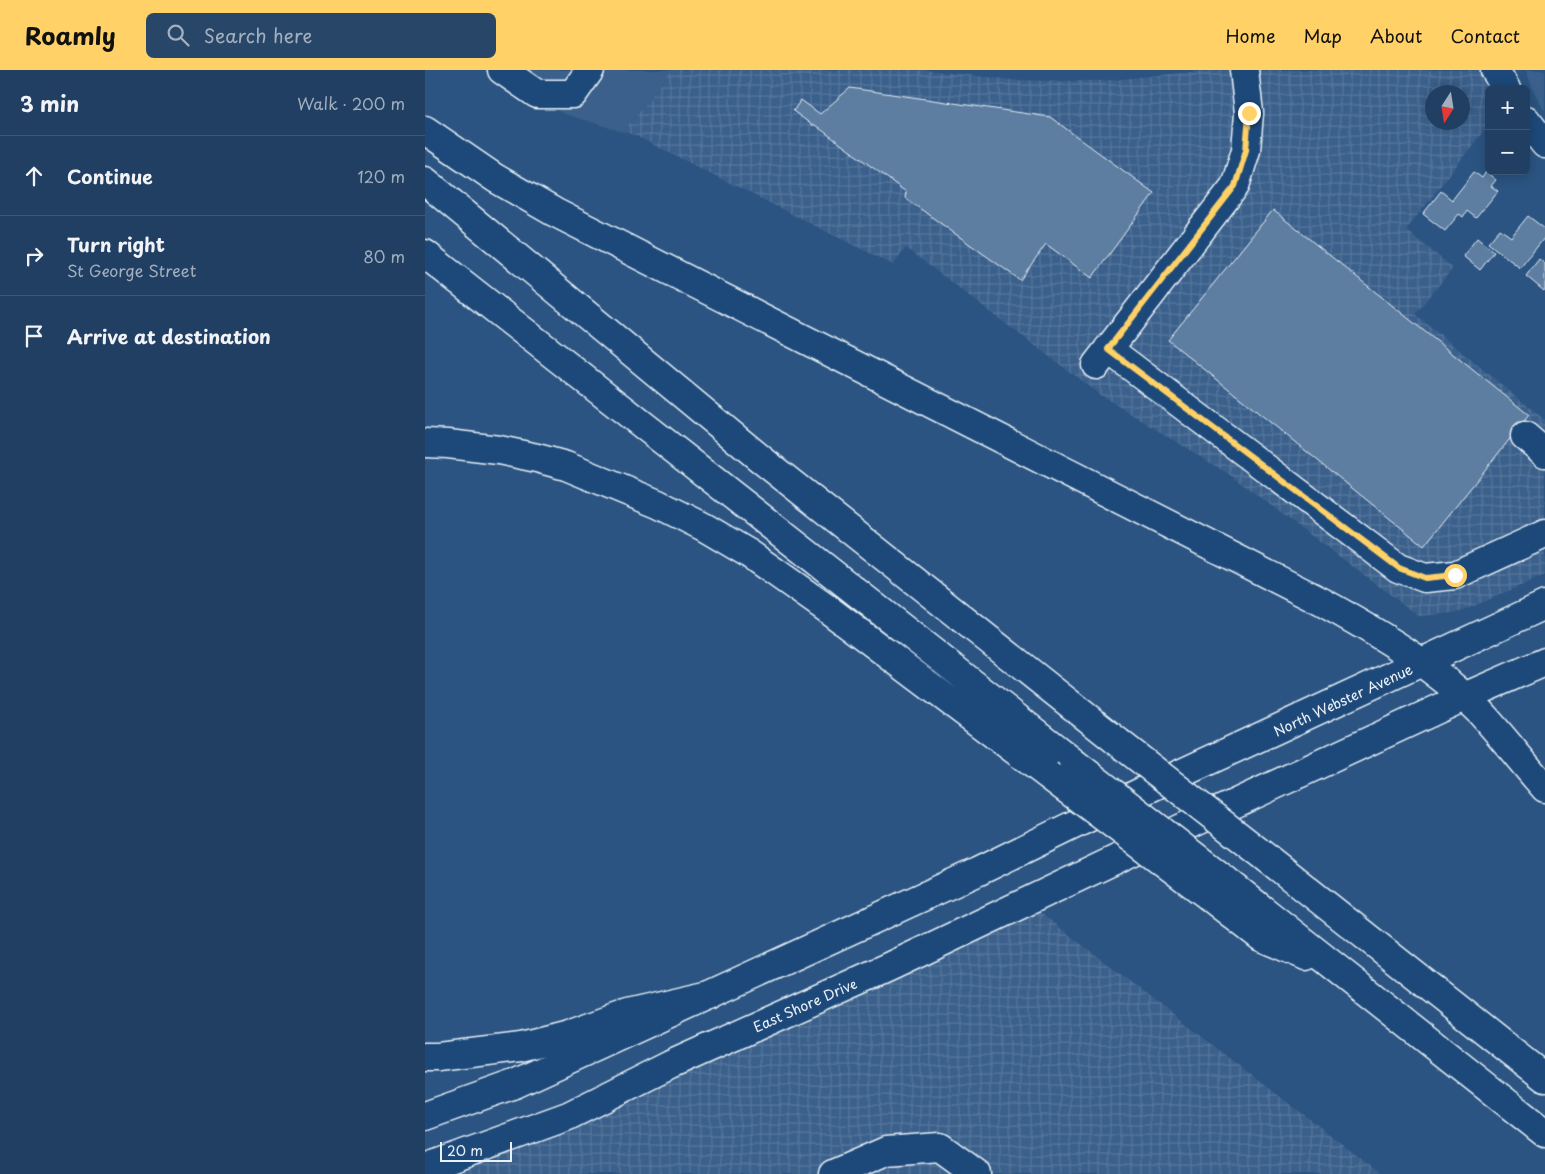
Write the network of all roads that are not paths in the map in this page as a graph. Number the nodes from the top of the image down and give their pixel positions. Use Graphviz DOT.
graph roads {
  1 [pos="502,70"];
  2 [pos="590,70"];
  3 [pos="1244,70"];
  4 [pos="1495,70"];
  5 [pos="1504,85"];
  6 [pos="1530,125"];
  7 [pos="425,130"];
  8 [pos="1545,144"];
  9 [pos="425,181"];
  10 [pos="425,254"];
  11 [pos="425,443"];
  12 [pos="1545,534"];
  13 [pos="1545,605"];
  14 [pos="1545,662"];
  15 [pos="1422,663"];
  16 [pos="1464,697"];
  17 [pos="1545,788"];
  18 [pos="1213,885"];
  19 [pos="710,995"];
  20 [pos="425,1057"];
  21 [pos="1545,1078"];
  22 [pos="425,1116"];
  23 [pos="1545,1133"];
  24 [pos="425,1168"];
  25 [pos="833,1174"];
  26 [pos="977,1174"];
  1 -- 2 [label="main road"];
  3 -- 12 [label="main road"];
  4 -- 5 [label="main road"];
  6 -- 8 [label="main road"];
  7 -- 15 [label="main road"];
  9 -- 21 [label="main road, bridge"];
  10 -- 18 [label="main road, bridge"];
  11 -- 18 [label="main road, bridge"];
  13 -- 15 [label="main road, North Webster Avenue"];
  14 -- 16 [label="main road"];
  15 -- 16 [label="main road"];
  15 -- 19 [label="main road, North Webster Avenue"];
  16 -- 17 [label="main road"];
  16 -- 24 [label="main road, East Shore Drive"];
  18 -- 23 [label="main road"];
  19 -- 20 [label="main road"];
  19 -- 22 [label="main road"];
  25 -- 26 [label="main road"];
}
